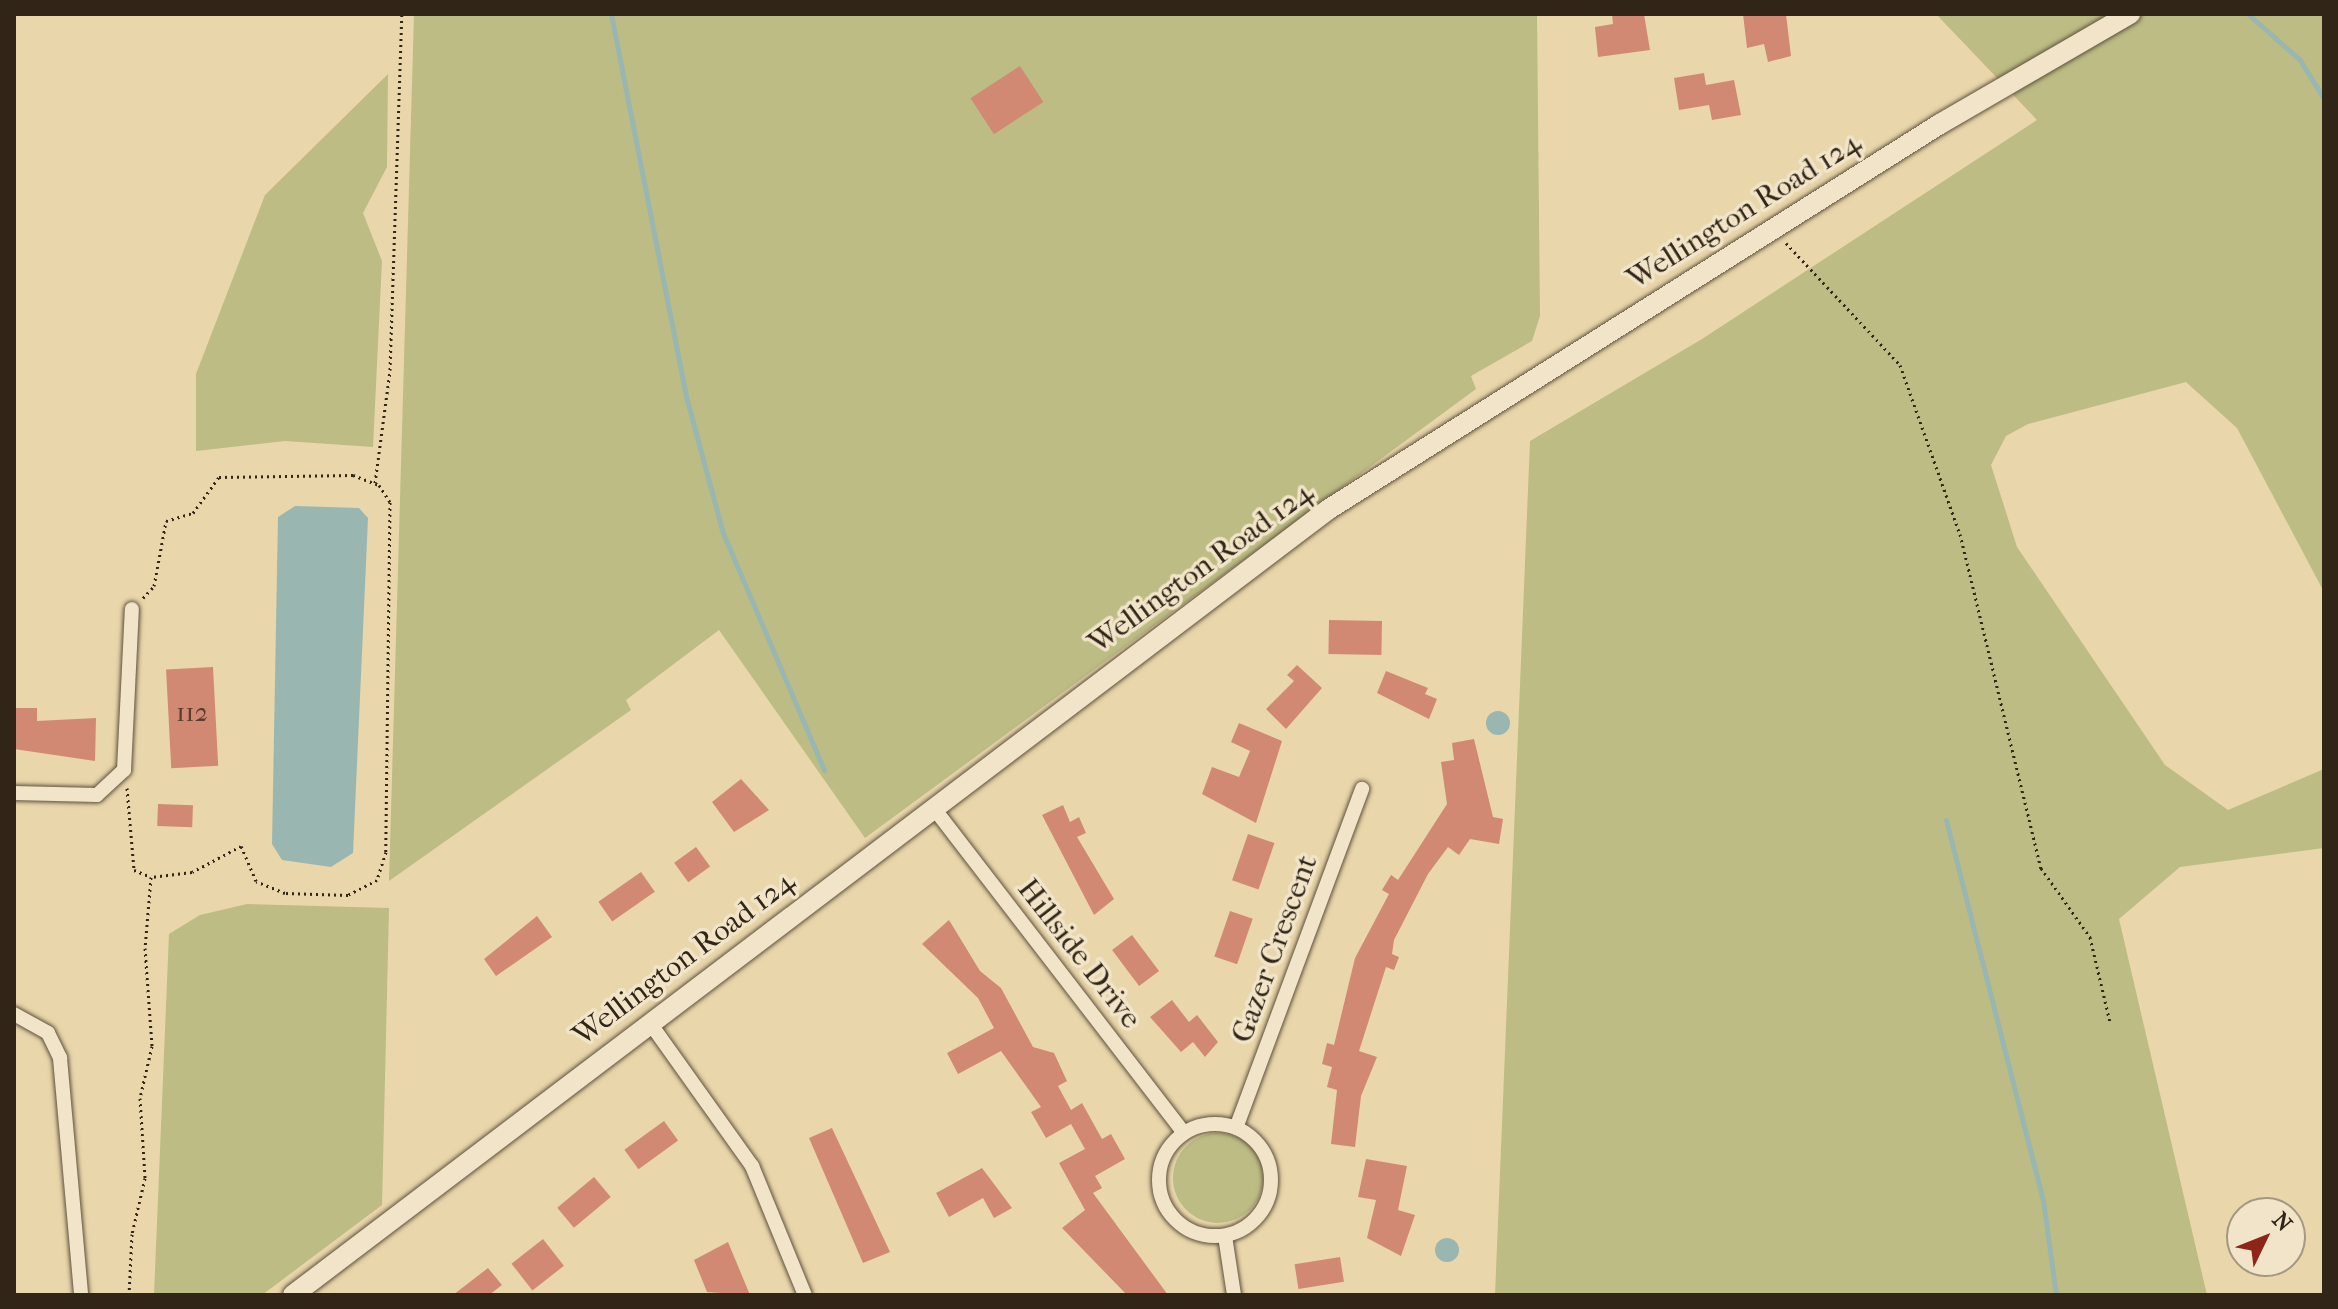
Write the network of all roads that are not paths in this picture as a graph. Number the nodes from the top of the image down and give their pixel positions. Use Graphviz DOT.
graph roads {
  1 [pos="2130,14"];
  2 [pos="132,609"];
  3 [pos="1362,789"];
  4 [pos="14,793"];
  5 [pos="933,807"];
  6 [pos="14,1014"];
  7 [pos="650,1023"];
  8 [pos="1236,1128"];
  9 [pos="1184,1133"];
  10 [pos="1225,1236"];
  11 [pos="81,1295"];
  12 [pos="293,1295"];
  13 [pos="805,1295"];
  14 [pos="1234,1295"];
  1 -- 5 [label="main road, Wellington Road 124"];
  2 -- 4 [label="street"];
  3 -- 8 [label="street, Gazer Crescent"];
  5 -- 7 [label="main road, Wellington Road 124"];
  5 -- 9 [label="street, Hillside Drive"];
  6 -- 11 [label="street"];
  7 -- 12 [label="main road, Wellington Road 124"];
  7 -- 13 [label="street"];
  8 -- 9 [label="street"];
  8 -- 10 [label="street"];
  9 -- 10 [label="street"];
  10 -- 14 [label="street"];
}
